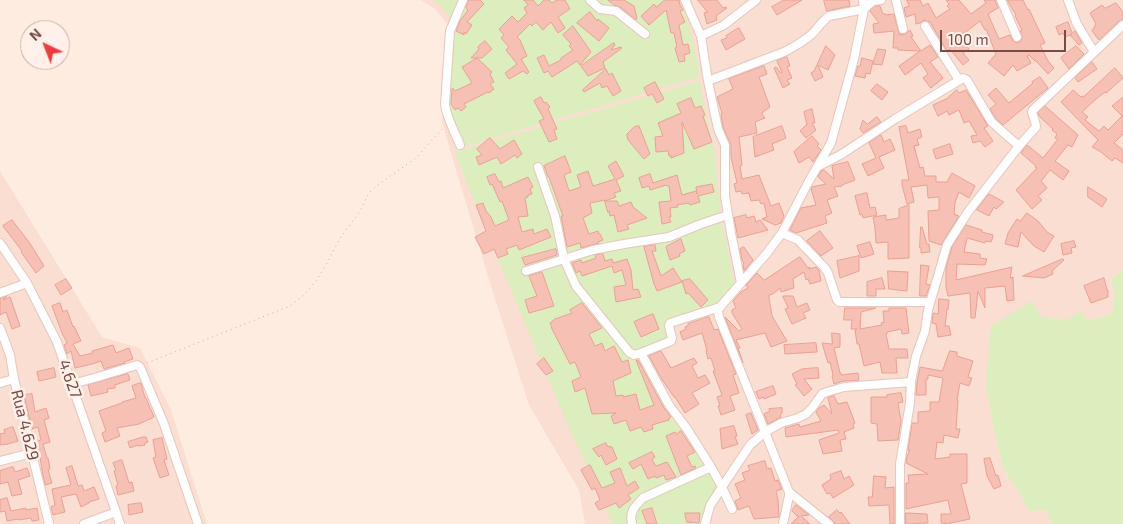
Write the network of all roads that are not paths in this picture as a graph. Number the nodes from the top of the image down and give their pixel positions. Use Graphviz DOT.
graph roads {
  1 [pos="463,0"];
  2 [pos="590,0"];
  3 [pos="685,0"];
  4 [pos="756,0"];
  5 [pos="863,0"];
  6 [pos="881,0"];
  7 [pos="896,0"];
  8 [pos="1001,0"];
  9 [pos="1068,0"];
  10 [pos="864,9"];
  11 [pos="925,26"];
  12 [pos="1123,26"];
  13 [pos="903,29"];
  14 [pos="645,34"];
  15 [pos="701,36"];
  16 [pos="1017,37"];
  17 [pos="1094,52"];
  18 [pos="959,80"];
  19 [pos="708,81"];
  20 [pos="460,145"];
  21 [pos="1019,146"];
  22 [pos="538,167"];
  23 [pos="817,167"];
  24 [pos="728,215"];
  25 [pos="782,233"];
  26 [pos="0,243"];
  27 [pos="564,259"];
  28 [pos="526,272"];
  29 [pos="27,283"];
  30 [pos="741,283"];
  31 [pos="0,293"];
  32 [pos="930,302"];
  33 [pos="720,307"];
  34 [pos="0,328"];
  35 [pos="641,353"];
  36 [pos="14,379"];
  37 [pos="911,382"];
  38 [pos="0,383"];
  39 [pos="72,384"];
  40 [pos="765,432"];
  41 [pos="32,453"];
  42 [pos="0,461"];
  43 [pos="711,467"];
  44 [pos="722,487"];
  45 [pos="789,492"];
  46 [pos="732,508"];
  47 [pos="116,512"];
  48 [pos="48,524"];
  49 [pos="84,524"];
  50 [pos="120,524"];
  51 [pos="198,524"];
  52 [pos="632,524"];
  53 [pos="705,524"];
  54 [pos="782,524"];
  55 [pos="829,524"];
  56 [pos="900,524"];
  1 -- 20 [label="street"];
  2 -- 14 [label="street"];
  3 -- 15 [label="street"];
  4 -- 15 [label="street"];
  5 -- 10 [label="street"];
  6 -- 10 [label="street"];
  7 -- 13 [label="street"];
  8 -- 16 [label="street"];
  9 -- 17 [label="street"];
  10 -- 19 [label="street"];
  10 -- 23 [label="street"];
  11 -- 18 [label="street"];
  12 -- 17 [label="street"];
  15 -- 19 [label="street"];
  17 -- 21 [label="street"];
  18 -- 21 [label="street"];
  18 -- 23 [label="street"];
  19 -- 24 [label="street"];
  21 -- 32 [label="street"];
  22 -- 27 [label="street"];
  23 -- 25 [label="street"];
  24 -- 27 [label="street"];
  24 -- 30 [label="street"];
  25 -- 30 [label="street"];
  25 -- 32 [label="street"];
  26 -- 29 [label="street, 4.627"];
  27 -- 28 [label="street"];
  27 -- 35 [label="street"];
  29 -- 31 [label="street"];
  29 -- 39 [label="street, 4.627"];
  30 -- 33 [label="street"];
  32 -- 37 [label="street"];
  33 -- 35 [label="street"];
  33 -- 40 [label="street"];
  34 -- 36 [label="street, Rua 4.629"];
  35 -- 43 [label="street"];
  36 -- 38 [label="street"];
  36 -- 41 [label="street, Rua 4.629"];
  37 -- 40 [label="street"];
  37 -- 56 [label="street"];
  39 -- 47 [label="street, 4.627"];
  39 -- 51 [label="street"];
  40 -- 44 [label="street"];
  40 -- 45 [label="street"];
  41 -- 42 [label="street"];
  41 -- 48 [label="street, Rua 4.629"];
  43 -- 44 [label="street"];
  43 -- 52 [label="street"];
  44 -- 46 [label="street"];
  44 -- 53 [label="street"];
  45 -- 54 [label="street"];
  45 -- 55 [label="street"];
  47 -- 49 [label="street"];
  47 -- 50 [label="street, 4.627"];
}
